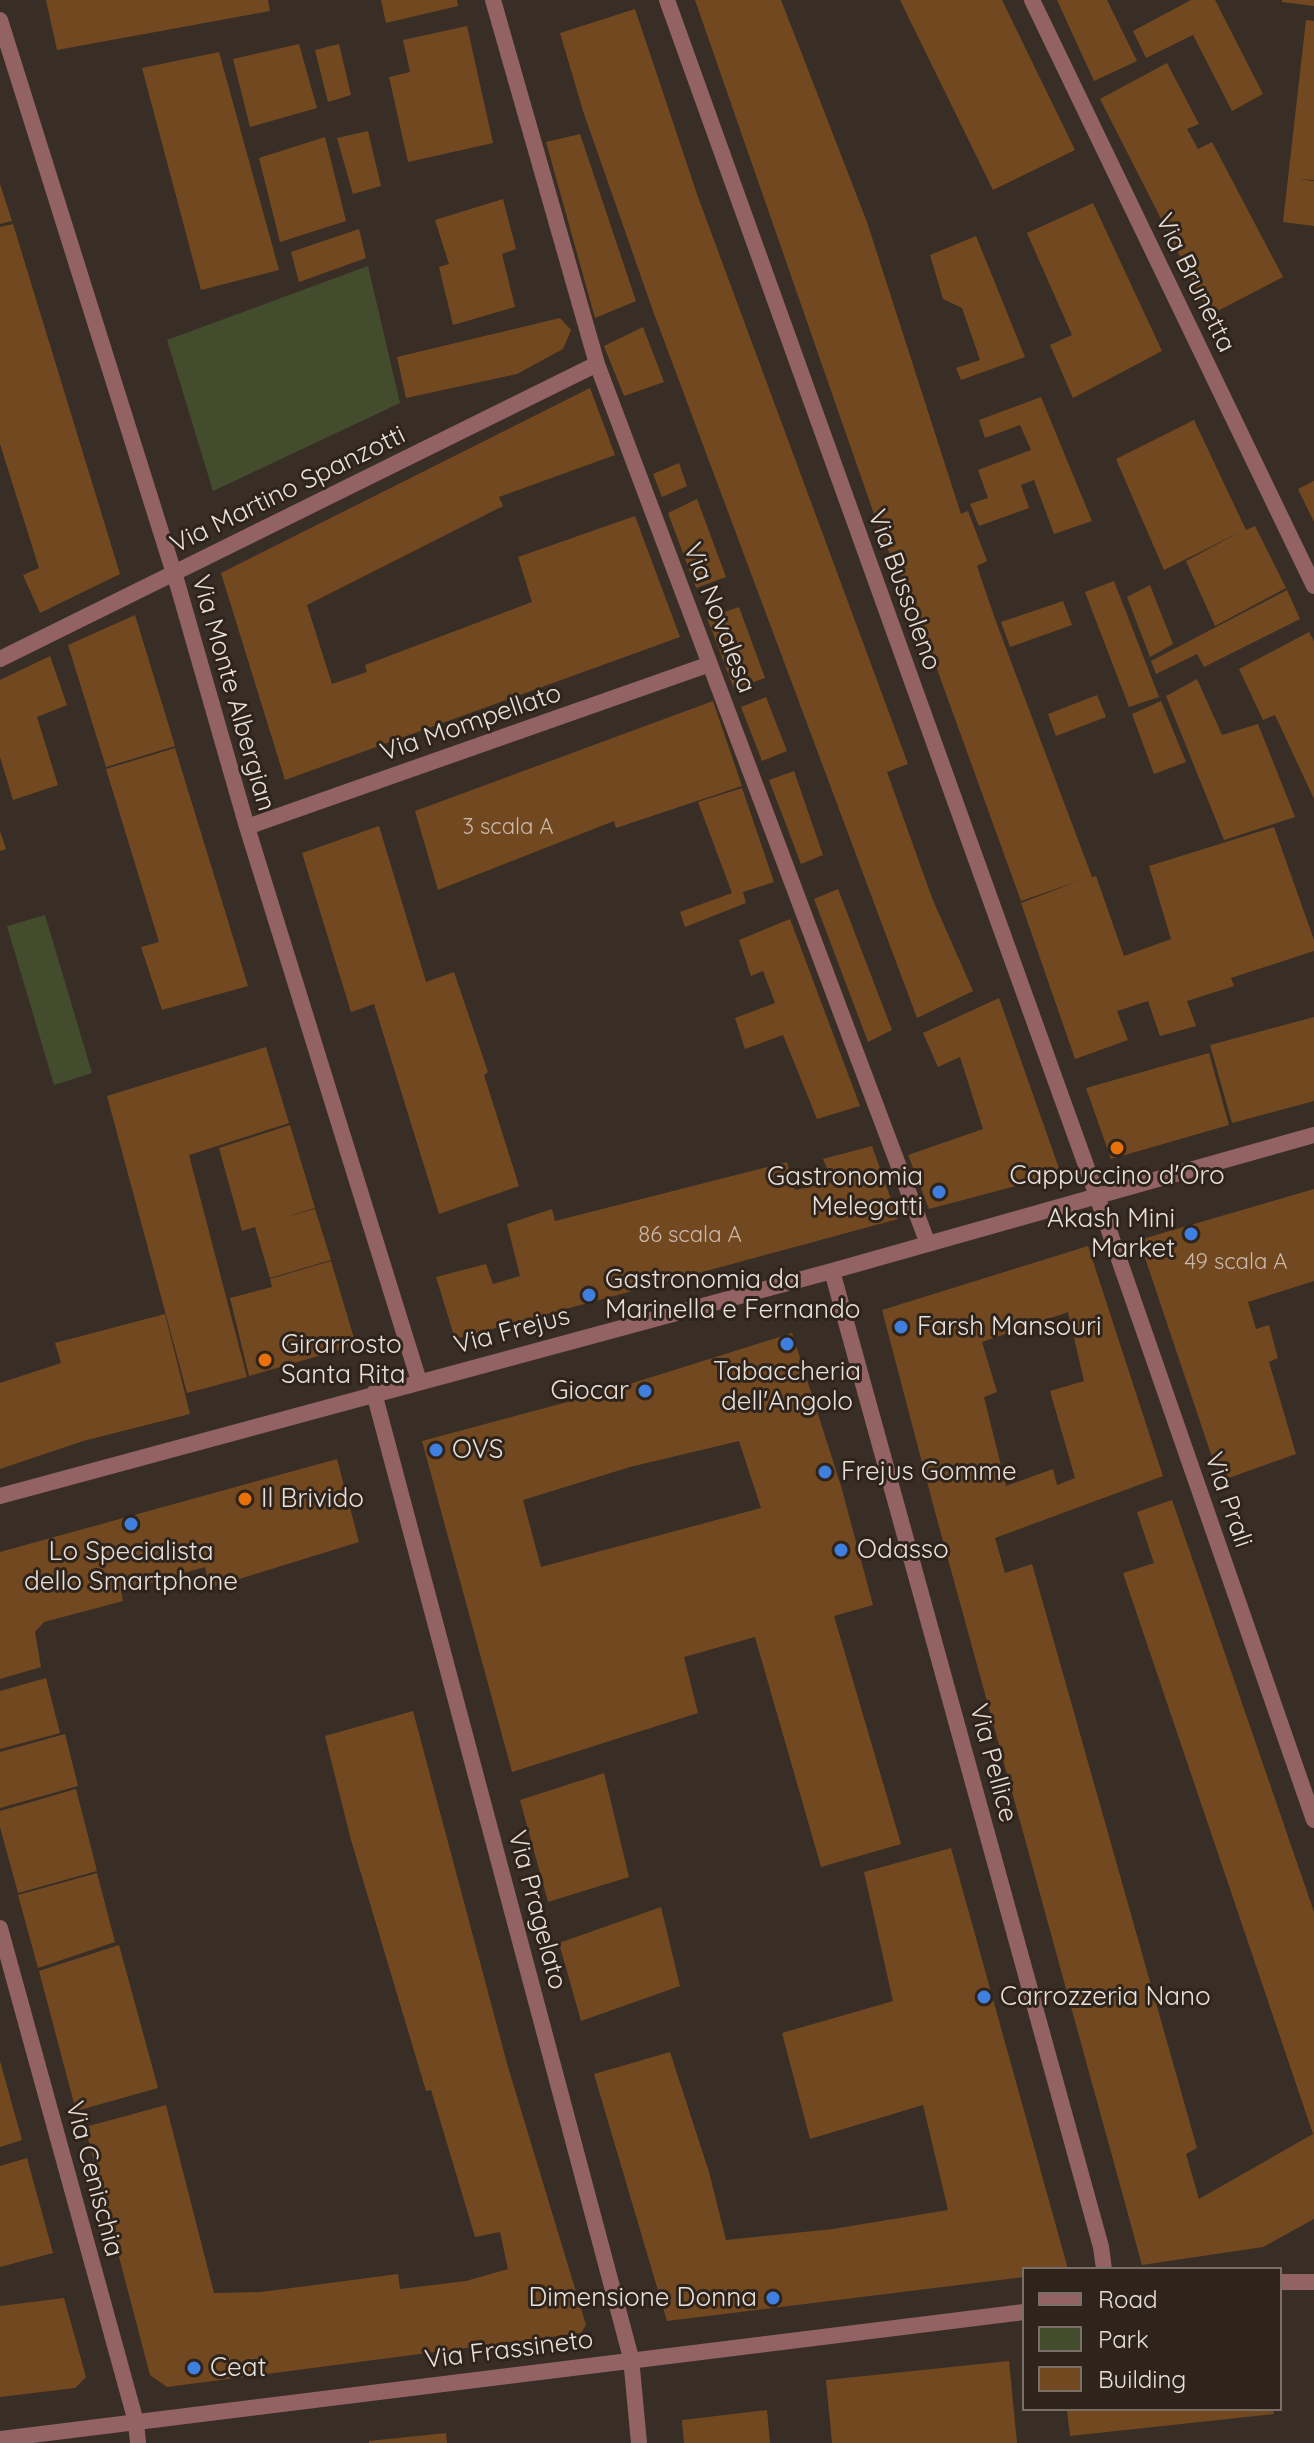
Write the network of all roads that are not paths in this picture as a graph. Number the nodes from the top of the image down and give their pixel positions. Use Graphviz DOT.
graph roads {
  1 [pos="493,0"];
  2 [pos="667,0"];
  3 [pos="1032,0"];
  4 [pos="0,20"];
  5 [pos="597,364"];
  6 [pos="174,574"];
  7 [pos="1314,586"];
  8 [pos="0,659"];
  9 [pos="710,664"];
  10 [pos="247,827"];
  11 [pos="1314,1135"];
  12 [pos="1097,1196"];
  13 [pos="928,1244"];
  14 [pos="832,1271"];
  15 [pos="419,1381"];
  16 [pos="374,1393"];
  17 [pos="0,1496"];
  18 [pos="1314,1820"];
  19 [pos="0,1928"];
  20 [pos="1104,2267"];
  21 [pos="1282,2282"];
  22 [pos="1314,2282"];
  23 [pos="1022,2312"];
  24 [pos="631,2358"];
  25 [pos="136,2422"];
  26 [pos="0,2439"];
  27 [pos="138,2443"];
  28 [pos="639,2443"];
  1 -- 5 [label="street, Via Novalesa"];
  2 -- 12 [label="street, Via Bussoleno"];
  3 -- 7 [label="street, Via Brunetta"];
  4 -- 6 [label="street, Via Monte Albergian"];
  5 -- 6 [label="street, Via Martino Spanzotti"];
  5 -- 9 [label="street, Via Novalesa"];
  6 -- 8 [label="street, Via Martino Spanzotti"];
  6 -- 10 [label="street, Via Monte Albergian"];
  9 -- 10 [label="street, Via Mompellato"];
  9 -- 13 [label="street, Via Novalesa"];
  10 -- 15 [label="street, Via Monte Albergian"];
  11 -- 12 [label="street, Via Frejus"];
  12 -- 13 [label="street, Via Frejus"];
  12 -- 18 [label="street, Via Prali"];
  13 -- 14 [label="street, Via Frejus"];
  14 -- 15 [label="street, Via Frejus"];
  14 -- 20 [label="street, Via Pellice"];
  15 -- 16 [label="street, Via Frejus"];
  16 -- 17 [label="street, Via Frejus"];
  16 -- 24 [label="street, Via Pragelato"];
  19 -- 25 [label="street, Via Cenischia"];
  21 -- 22 [label="street"];
  23 -- 24 [label="street, Via Frassineto"];
  24 -- 25 [label="street, Via Frassineto"];
  24 -- 28 [label="street, Via Pragelato"];
  25 -- 26 [label="street, Via Frassineto"];
  25 -- 27 [label="street, Via Cenischia"];
}
